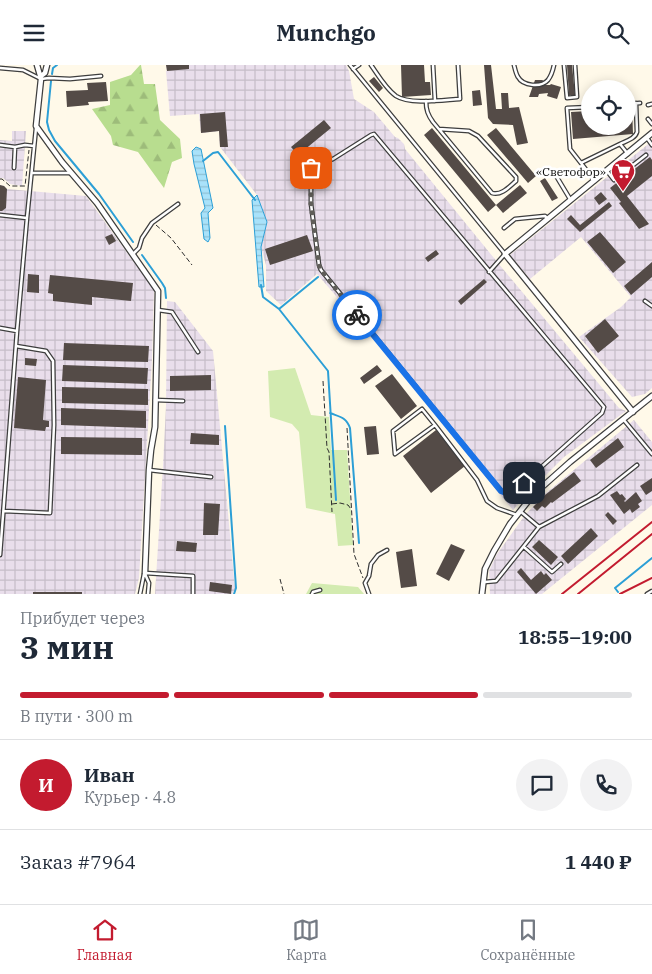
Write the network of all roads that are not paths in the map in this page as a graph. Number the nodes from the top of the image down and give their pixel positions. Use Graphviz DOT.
graph roads {
  1 [pos="37,65"];
  2 [pos="48,65"];
  3 [pos="350,65"];
  4 [pos="359,65"];
  5 [pos="371,65"];
  6 [pos="433,65"];
  7 [pos="458,65"];
  8 [pos="514,65"];
  9 [pos="554,65"];
  10 [pos="564,65"];
  11 [pos="575,65"];
  12 [pos="0,68"];
  13 [pos="353,69"];
  14 [pos="101,76"];
  15 [pos="41,77"];
  16 [pos="426,101"];
  17 [pos="434,101"];
  18 [pos="636,103"];
  19 [pos="640,103"];
  20 [pos="652,104"];
  21 [pos="648,105"];
  22 [pos="581,107"];
  23 [pos="648,119"];
  24 [pos="652,124"];
  25 [pos="36,126"];
  26 [pos="439,129"];
  27 [pos="652,133"];
  28 [pos="636,135"];
  29 [pos="636,135"];
  30 [pos="647,139"];
  31 [pos="620,144"];
  32 [pos="0,145"];
  33 [pos="652,145"];
  34 [pos="34,146"];
  35 [pos="15,147"];
  36 [pos="628,154"];
  37 [pos="646,155"];
  38 [pos="581,163"];
  39 [pos="14,168"];
  40 [pos="607,171"];
  41 [pos="32,173"];
  42 [pos="71,173"];
  43 [pos="555,173"];
  44 [pos="595,181"];
  45 [pos="571,200"];
  46 [pos="178,204"];
  47 [pos="0,215"];
  48 [pos="27,218"];
  49 [pos="548,219"];
  50 [pos="504,228"];
  51 [pos="133,254"];
  52 [pos="505,254"];
  53 [pos="489,272"];
  54 [pos="645,301"];
  55 [pos="652,306"];
  56 [pos="158,310"];
  57 [pos="0,328"];
  58 [pos="17,331"];
  59 [pos="16,347"];
  60 [pos="198,351"];
  61 [pos="652,396"];
  62 [pos="156,400"];
  63 [pos="184,401"];
  64 [pos="633,412"];
  65 [pos="623,419"];
  66 [pos="435,425"];
  67 [pos="652,454"];
  68 [pos="637,465"];
  69 [pos="149,470"];
  70 [pos="211,477"];
  71 [pos="4,511"];
  72 [pos="518,513"];
  73 [pos="540,527"];
  74 [pos="524,547"];
  75 [pos="387,550"];
  76 [pos="0,555"];
  77 [pos="561,563"];
  78 [pos="145,573"];
  79 [pos="483,582"];
  80 [pos="320,590"];
  81 [pos="652,591"];
  82 [pos="140,594"];
  83 [pos="148,594"];
  84 [pos="192,594"];
  85 [pos="312,594"];
  86 [pos="369,594"];
  87 [pos="482,594"];
  88 [pos="648,594"];
  1 -- 15 [label="street"];
  2 -- 15 [label="street"];
  3 -- 13 [label="lane"];
  4 -- 13 [label="lane"];
  5 -- 16 [label="lane"];
  6 -- 17 [label="lane"];
  7 -- 17 [label="lane"];
  8 -- 9 [label="lane"];
  10 -- 11 [label="lane"];
  12 -- 15 [label="lane"];
  13 -- 52 [label="lane"];
  14 -- 15 [label="lane"];
  15 -- 25 [label="street"];
  16 -- 17 [label="lane"];
  16 -- 26 [label="lane"];
  18 -- 19 [label="lane"];
  18 -- 28 [label="lane"];
  20 -- 21 [label="lane"];
  22 -- 38 [label="lane"];
  23 -- 24 [label="lane"];
  25 -- 34 [label="lane"];
  25 -- 42 [label="street"];
  26 -- 26 [label="lane"];
  27 -- 30 [label="street"];
  29 -- 31 [label="lane"];
  30 -- 33 [label="lane"];
  30 -- 36 [label="street"];
  31 -- 36 [label="lane"];
  31 -- 38 [label="lane"];
  32 -- 35 [label="lane"];
  34 -- 35 [label="lane"];
  34 -- 41 [label="lane"];
  35 -- 39 [label="lane"];
  36 -- 40 [label="street"];
  37 -- 40 [label="lane"];
  38 -- 44 [label="lane"];
  40 -- 44 [label="street"];
  41 -- 42 [label="lane"];
  41 -- 48 [label="lane"];
  42 -- 51 [label="street"];
  43 -- 45 [label="lane"];
  44 -- 45 [label="street"];
  45 -- 49 [label="street"];
  46 -- 51 [label="lane"];
  47 -- 48 [label="lane"];
  48 -- 58 [label="lane"];
  49 -- 50 [label="lane"];
  49 -- 52 [label="street"];
  51 -- 56 [label="street"];
  52 -- 53 [label="lane"];
  52 -- 64 [label="street"];
  53 -- 53 [label="lane"];
  54 -- 55 [label="lane"];
  56 -- 60 [label="lane"];
  56 -- 62 [label="street"];
  57 -- 58 [label="lane"];
  58 -- 59 [label="lane"];
  59 -- 71 [label="lane"];
  59 -- 71 [label="lane"];
  61 -- 64 [label="street"];
  62 -- 63 [label="lane"];
  62 -- 69 [label="street"];
  64 -- 65 [label="street"];
  65 -- 67 [label="lane"];
  65 -- 72 [label="street"];
  66 -- 66 [label="lane"];
  66 -- 72 [label="lane"];
  68 -- 73 [label="lane"];
  69 -- 70 [label="lane"];
  69 -- 78 [label="street"];
  71 -- 76 [label="lane"];
  72 -- 73 [label="lane"];
  72 -- 79 [label="street"];
  73 -- 74 [label="lane"];
  74 -- 77 [label="lane"];
  74 -- 79 [label="lane"];
  75 -- 86 [label="lane"];
  78 -- 82 [label="lane"];
  78 -- 83 [label="lane"];
  78 -- 84 [label="lane"];
  79 -- 87 [label="street"];
  80 -- 85 [label="lane"];
  81 -- 88 [label="lane"];
}
